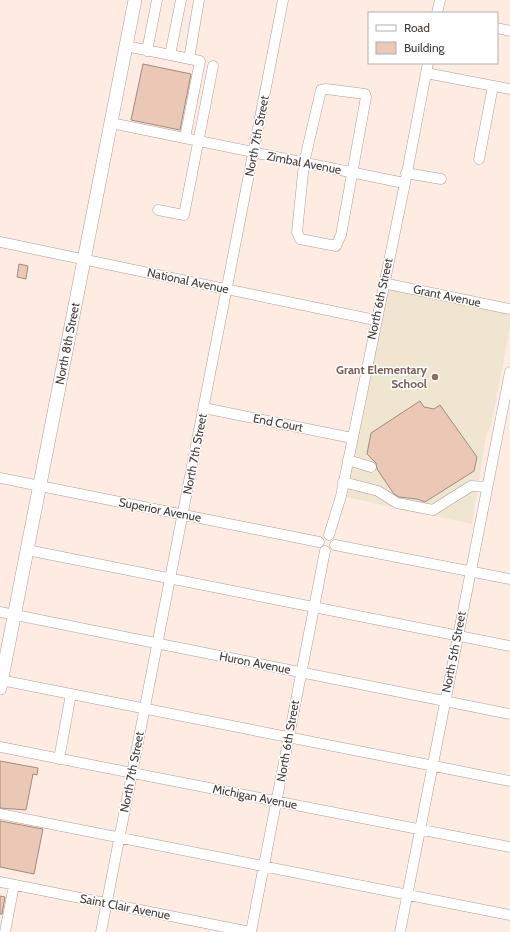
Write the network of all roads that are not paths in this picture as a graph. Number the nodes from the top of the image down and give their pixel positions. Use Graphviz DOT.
graph roads {
  1 [pos="135,0"];
  2 [pos="157,0"];
  3 [pos="181,0"];
  4 [pos="199,0"];
  5 [pos="283,0"];
  6 [pos="440,0"];
  7 [pos="437,12"];
  8 [pos="498,28"];
  9 [pos="510,31"];
  10 [pos="126,46"];
  11 [pos="147,51"];
  12 [pos="170,55"];
  13 [pos="189,59"];
  14 [pos="213,66"];
  15 [pos="427,68"];
  16 [pos="493,86"];
  17 [pos="510,89"];
  18 [pos="111,123"];
  19 [pos="185,138"];
  20 [pos="198,141"];
  21 [pos="254,153"];
  22 [pos="479,159"];
  23 [pos="304,163"];
  24 [pos="352,172"];
  25 [pos="405,178"];
  26 [pos="441,179"];
  27 [pos="158,210"];
  28 [pos="0,242"];
  29 [pos="84,259"];
  30 [pos="383,283"];
  31 [pos="226,290"];
  32 [pos="510,309"];
  33 [pos="375,320"];
  34 [pos="510,372"];
  35 [pos="204,408"];
  36 [pos="352,438"];
  37 [pos="348,460"];
  38 [pos="371,467"];
  39 [pos="0,478"];
  40 [pos="343,482"];
  41 [pos="40,486"];
  42 [pos="487,486"];
  43 [pos="183,514"];
  44 [pos="329,535"];
  45 [pos="319,542"];
  46 [pos="335,545"];
  47 [pos="27,550"];
  48 [pos="325,551"];
  49 [pos="470,572"];
  50 [pos="170,578"];
  51 [pos="510,580"];
  52 [pos="314,606"];
  53 [pos="0,612"];
  54 [pos="15,615"];
  55 [pos="458,635"];
  56 [pos="157,643"];
  57 [pos="510,646"];
  58 [pos="301,672"];
  59 [pos="0,682"];
  60 [pos="71,694"];
  61 [pos="444,701"];
  62 [pos="145,708"];
  63 [pos="510,714"];
  64 [pos="288,737"];
  65 [pos="0,747"];
  66 [pos="59,759"];
  67 [pos="432,765"];
  68 [pos="132,774"];
  69 [pos="510,780"];
  70 [pos="277,801"];
  71 [pos="0,814"];
  72 [pos="420,830"];
  73 [pos="120,837"];
  74 [pos="510,847"];
  75 [pos="262,866"];
  76 [pos="0,882"];
  77 [pos="14,885"];
  78 [pos="407,895"];
  79 [pos="107,903"];
  80 [pos="510,915"];
  81 [pos="5,932"];
  82 [pos="101,932"];
  83 [pos="251,932"];
  84 [pos="400,932"];
  1 -- 10 [label="main road, North 8th Street"];
  2 -- 11 [label="street"];
  3 -- 12 [label="street"];
  4 -- 13 [label="street"];
  5 -- 21 [label="street, North 7th Street"];
  6 -- 7 [label="street"];
  8 -- 9 [label="street"];
  10 -- 11 [label="street"];
  10 -- 18 [label="main road, North 8th Street"];
  11 -- 12 [label="street"];
  12 -- 13 [label="street"];
  13 -- 19 [label="street"];
  14 -- 20 [label="street"];
  15 -- 16 [label="street"];
  15 -- 25 [label="street, North 6th Street"];
  16 -- 17 [label="street"];
  16 -- 22 [label="street"];
  18 -- 19 [label="street, Zimbal Avenue"];
  18 -- 29 [label="main road, North 8th Street"];
  19 -- 20 [label="street, Zimbal Avenue"];
  20 -- 21 [label="street, Zimbal Avenue"];
  20 -- 27 [label="street"];
  21 -- 23 [label="street, Zimbal Avenue"];
  21 -- 31 [label="street, North 7th Street"];
  23 -- 24 [label="street, Zimbal Avenue"];
  23 -- 24 [label="street"];
  23 -- 24 [label="street"];
  24 -- 25 [label="street, Zimbal Avenue"];
  25 -- 26 [label="street, Zimbal Avenue"];
  25 -- 30 [label="street, North 6th Street"];
  28 -- 29 [label="street, National Avenue"];
  29 -- 31 [label="street, National Avenue"];
  29 -- 41 [label="main road, North 8th Street"];
  30 -- 32 [label="street, Grant Avenue"];
  30 -- 33 [label="street, North 6th Street"];
  31 -- 33 [label="street, National Avenue"];
  31 -- 35 [label="street, North 7th Street"];
  33 -- 36 [label="street, North 6th Street"];
  34 -- 42 [label="street, North 5th Street"];
  35 -- 36 [label="street, End Court"];
  35 -- 43 [label="street, North 7th Street"];
  36 -- 37 [label="street, North 6th Street"];
  37 -- 38 [label="street"];
  37 -- 40 [label="street, North 6th Street"];
  39 -- 41 [label="street, Superior Avenue"];
  40 -- 42 [label="street"];
  40 -- 44 [label="street, North 6th Street"];
  41 -- 43 [label="street, Superior Avenue"];
  41 -- 47 [label="main road, North 8th Street"];
  42 -- 49 [label="street, North 5th Street"];
  43 -- 45 [label="street, Superior Avenue"];
  43 -- 50 [label="street, North 7th Street"];
  44 -- 45 [label="street"];
  44 -- 46 [label="street"];
  45 -- 48 [label="street"];
  46 -- 48 [label="street"];
  46 -- 49 [label="street"];
  47 -- 50 [label="street"];
  47 -- 54 [label="main road, North 8th Street"];
  48 -- 52 [label="street, North 6th Street"];
  49 -- 51 [label="street"];
  49 -- 55 [label="street, North 5th Street"];
  50 -- 52 [label="street"];
  50 -- 56 [label="street, North 7th Street"];
  52 -- 55 [label="street"];
  52 -- 58 [label="street, North 6th Street"];
  53 -- 54 [label="street, Huron Avenue"];
  54 -- 56 [label="street, Huron Avenue"];
  54 -- 59 [label="main road, North 8th Street"];
  55 -- 57 [label="street"];
  55 -- 61 [label="street, North 5th Street"];
  56 -- 58 [label="street, Huron Avenue"];
  56 -- 62 [label="street, North 7th Street"];
  58 -- 61 [label="street, Huron Avenue"];
  58 -- 64 [label="street, North 6th Street"];
  59 -- 60 [label="street"];
  60 -- 62 [label="street"];
  60 -- 66 [label="street"];
  61 -- 63 [label="street, Huron Avenue"];
  61 -- 67 [label="street, North 5th Street"];
  62 -- 64 [label="street"];
  62 -- 68 [label="street, North 7th Street"];
  64 -- 67 [label="street"];
  64 -- 70 [label="street, North 6th Street"];
  65 -- 66 [label="street, Michigan Avenue"];
  66 -- 68 [label="street, Michigan Avenue"];
  67 -- 69 [label="street"];
  67 -- 72 [label="street, North 5th Street"];
  68 -- 70 [label="street, Michigan Avenue"];
  68 -- 73 [label="street, North 7th Street"];
  70 -- 72 [label="street, Michigan Avenue"];
  70 -- 75 [label="street, North 6th Street"];
  71 -- 73 [label="street"];
  72 -- 74 [label="street, Michigan Avenue"];
  72 -- 78 [label="street, North 5th Street"];
  73 -- 75 [label="street"];
  73 -- 79 [label="street, North 7th Street"];
  75 -- 78 [label="street"];
  75 -- 83 [label="street, North 6th Street"];
  76 -- 77 [label="street, Saint Clair Avenue"];
  77 -- 79 [label="street, Saint Clair Avenue"];
  77 -- 81 [label="street"];
  78 -- 80 [label="street"];
  78 -- 84 [label="street, North 5th Street"];
  79 -- 82 [label="street, North 7th Street"];
  79 -- 83 [label="street, Saint Clair Avenue"];
}
